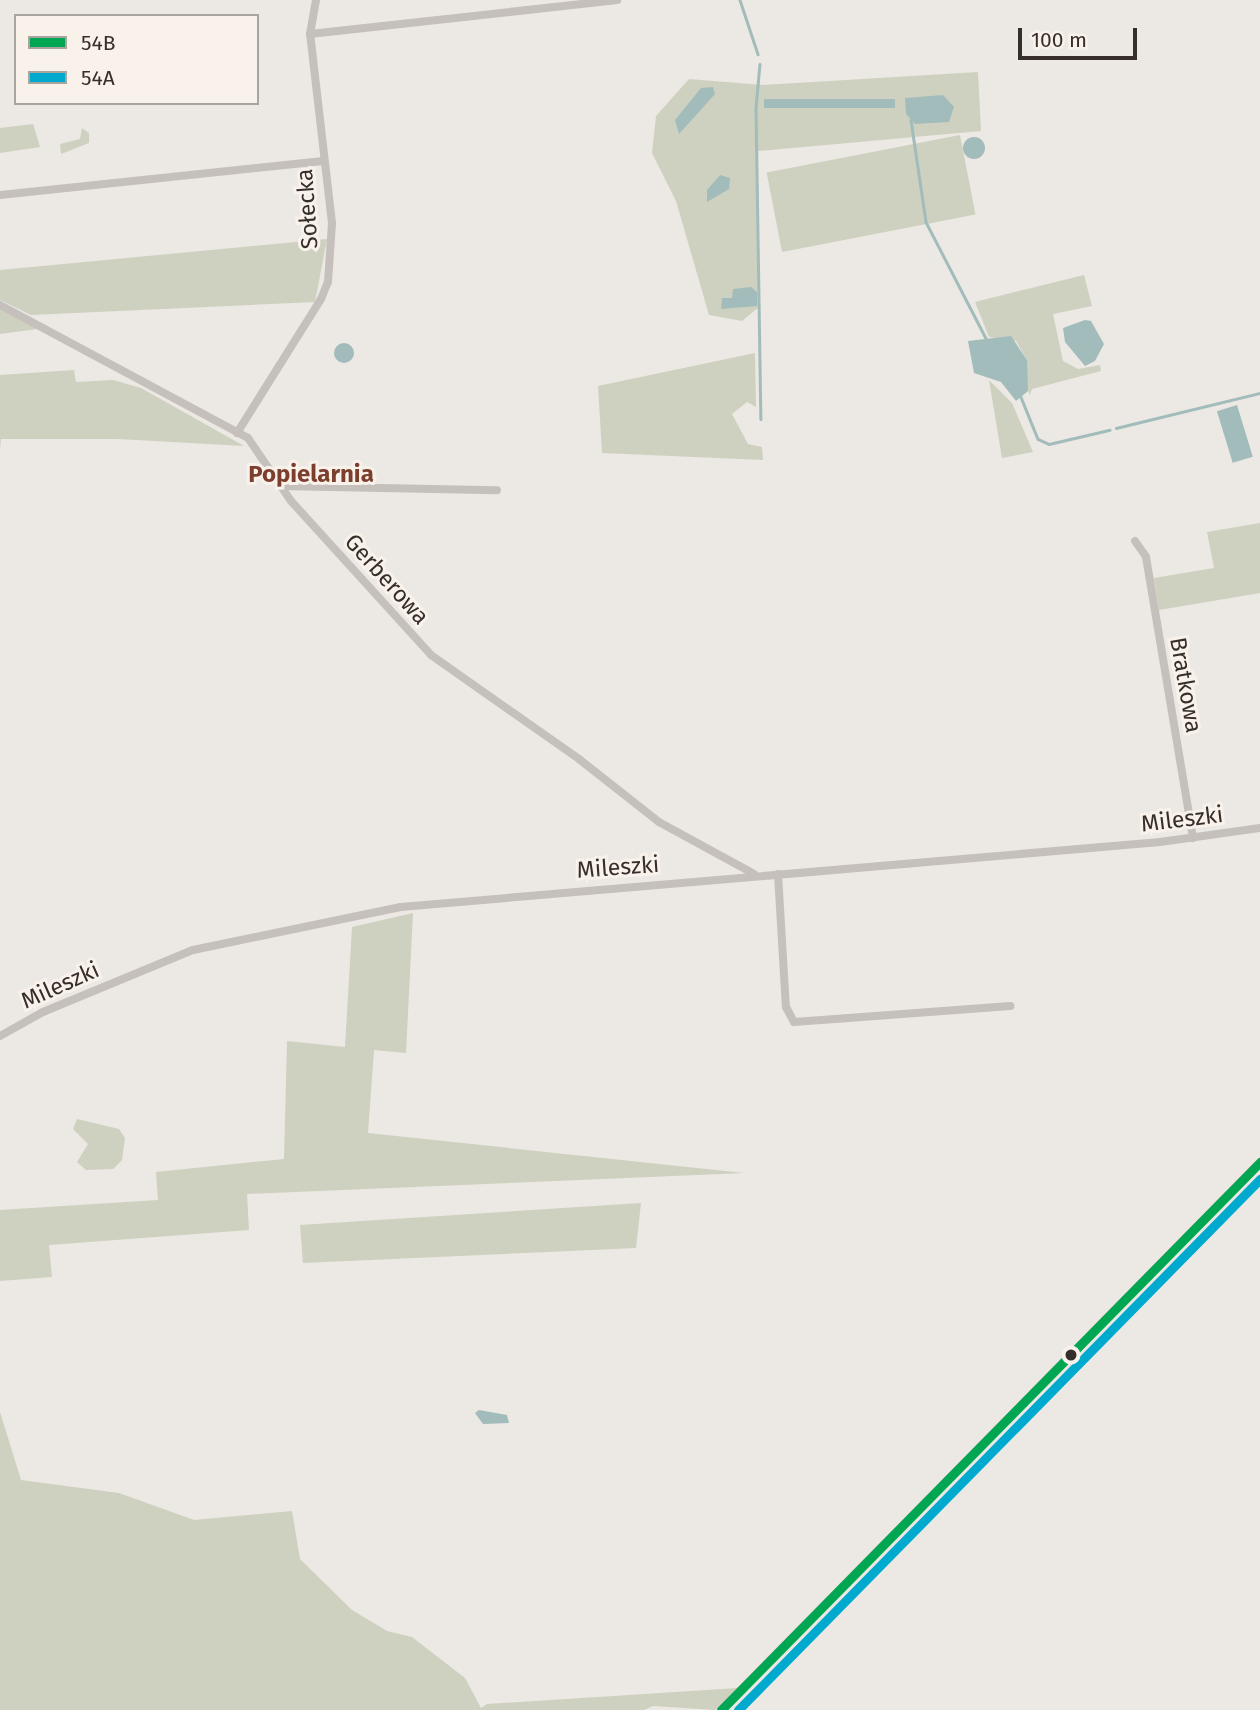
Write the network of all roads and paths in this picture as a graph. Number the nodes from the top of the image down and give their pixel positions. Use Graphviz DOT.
graph roads {
  1 [pos="316,0"];
  2 [pos="617,0"];
  3 [pos="310,34"];
  4 [pos="323,161"];
  5 [pos="0,195"];
  6 [pos="0,305"];
  7 [pos="237,433"];
  8 [pos="279,486"];
  9 [pos="498,490"];
  10 [pos="1135,541"];
  11 [pos="1260,828"];
  12 [pos="1193,838"];
  13 [pos="778,874"];
  14 [pos="757,876"];
  15 [pos="1010,1006"];
  16 [pos="0,1037"];
  17 [pos="1260,1162"];
  18 [pos="722,1710"];
  1 -- 3 [label="street, Sołecka"];
  2 -- 3 [label="street"];
  3 -- 4 [label="street, Sołecka"];
  4 -- 5 [label="street"];
  4 -- 7 [label="street, Sołecka"];
  6 -- 7 [label="street, Gerberowa"];
  7 -- 8 [label="street, Gerberowa"];
  8 -- 9 [label="street"];
  8 -- 14 [label="street, Gerberowa"];
  10 -- 12 [label="street, Bratkowa"];
  11 -- 12 [label="street, Mileszki"];
  12 -- 13 [label="street, Mileszki"];
  13 -- 14 [label="street, Mileszki"];
  13 -- 15 [label="street"];
  14 -- 16 [label="street, Mileszki"];
  17 -- 18 [label="street"];
}
